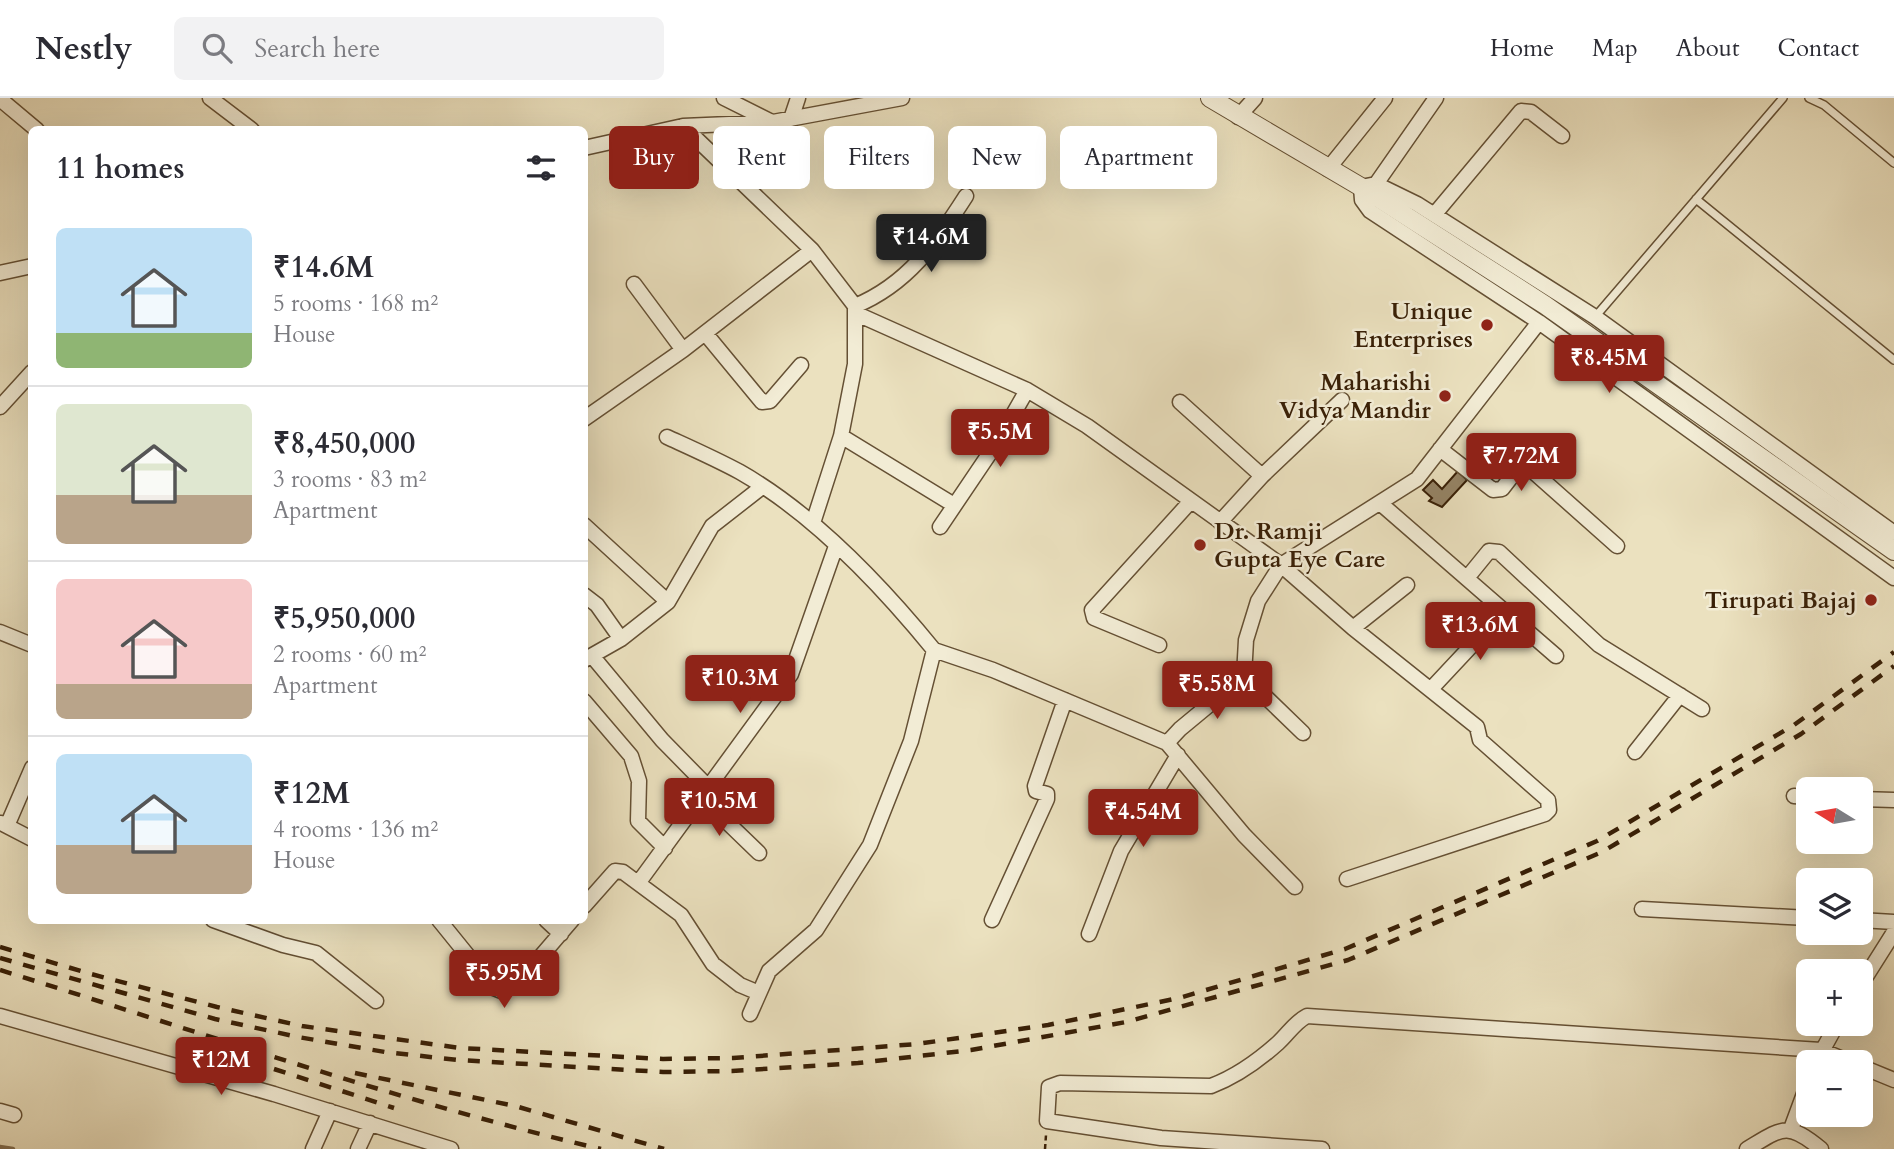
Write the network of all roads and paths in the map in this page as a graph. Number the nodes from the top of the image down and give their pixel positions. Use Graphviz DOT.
graph roads {
  1 [pos="210,98"];
  2 [pos="724,98"];
  3 [pos="798,98"];
  4 [pos="902,98"];
  5 [pos="1209,98"];
  6 [pos="1255,98"];
  7 [pos="1385,98"];
  8 [pos="1436,98"];
  9 [pos="1783,98"];
  10 [pos="1809,98"];
  11 [pos="0,99"];
  12 [pos="1238,117"];
  13 [pos="791,119"];
  14 [pos="773,122"];
  15 [pos="32,126"];
  16 [pos="247,126"];
  17 [pos="683,126"];
  18 [pos="1562,136"];
  19 [pos="699,141"];
  20 [pos="609,142"];
  21 [pos="588,147"];
  22 [pos="1894,163"];
  23 [pos="1328,169"];
  24 [pos="1372,190"];
  25 [pos="966,196"];
  26 [pos="1696,199"];
  27 [pos="1434,215"];
  28 [pos="812,250"];
  29 [pos="28,268"];
  30 [pos="0,273"];
  31 [pos="634,284"];
  32 [pos="856,310"];
  33 [pos="1595,317"];
  34 [pos="1539,322"];
  35 [pos="705,333"];
  36 [pos="683,350"];
  37 [pos="1894,360"];
  38 [pos="801,365"];
  39 [pos="28,376"];
  40 [pos="1027,390"];
  41 [pos="1342,400"];
  42 [pos="1180,402"];
  43 [pos="0,407"];
  44 [pos="588,416"];
  45 [pos="841,436"];
  46 [pos="667,437"];
  47 [pos="1440,449"];
  48 [pos="1262,476"];
  49 [pos="762,487"];
  50 [pos="1191,500"];
  51 [pos="1380,503"];
  52 [pos="954,505"];
  53 [pos="1220,522"];
  54 [pos="813,523"];
  55 [pos="940,527"];
  56 [pos="588,529"];
  57 [pos="1894,533"];
  58 [pos="836,546"];
  59 [pos="1617,546"];
  60 [pos="1894,551"];
  61 [pos="1281,565"];
  62 [pos="1467,578"];
  63 [pos="1894,578"];
  64 [pos="1407,585"];
  65 [pos="588,598"];
  66 [pos="668,602"];
  67 [pos="1504,611"];
  68 [pos="1353,628"];
  69 [pos="0,632"];
  70 [pos="621,639"];
  71 [pos="28,643"];
  72 [pos="1159,645"];
  73 [pos="934,650"];
  74 [pos="1556,656"];
  75 [pos="589,658"];
  76 [pos="1244,676"];
  77 [pos="1431,689"];
  78 [pos="1680,695"];
  79 [pos="1065,701"];
  80 [pos="588,706"];
  81 [pos="1702,709"];
  82 [pos="1303,733"];
  83 [pos="1167,744"];
  84 [pos="1635,752"];
  85 [pos="1178,755"];
  86 [pos="28,776"];
  87 [pos="706,794"];
  88 [pos="1873,799"];
  89 [pos="1894,800"];
  90 [pos="4,824"];
  91 [pos="28,837"];
  92 [pos="665,848"];
  93 [pos="759,853"];
  94 [pos="1347,879"];
  95 [pos="639,882"];
  96 [pos="1295,887"];
  97 [pos="588,901"];
  98 [pos="1642,909"];
  99 [pos="1796,917"];
  100 [pos="992,920"];
  101 [pos="1873,921"];
  102 [pos="1894,922"];
  103 [pos="224,924"];
  104 [pos="442,924"];
  105 [pos="550,924"];
  106 [pos="569,924"];
  107 [pos="1894,932"];
  108 [pos="561,934"];
  109 [pos="1089,934"];
  110 [pos="1873,965"];
  111 [pos="759,993"];
  112 [pos="376,1001"];
  113 [pos="750,1014"];
  114 [pos="0,1016"];
  115 [pos="1796,1054"];
  116 [pos="1873,1071"];
  117 [pos="1894,1080"];
  118 [pos="330,1111"];
  119 [pos="1796,1115"];
  120 [pos="370,1123"];
  121 [pos="1791,1129"];
  122 [pos="313,1149"];
  123 [pos="358,1149"];
  124 [pos="452,1149"];
  125 [pos="1322,1149"];
  126 [pos="1747,1149"];
  127 [pos="1821,1149"];
  1 -- 16 [label="street"];
  2 -- 14 [label="street"];
  3 -- 13 [label="street"];
  4 -- 13 [label="street"];
  5 -- 12 [label="street"];
  6 -- 12 [label="street"];
  7 -- 23 [label="street"];
  8 -- 24 [label="street"];
  9 -- 26 [label="lane"];
  10 -- 22 [label="lane"];
  11 -- 15 [label="street"];
  12 -- 23 [label="street"];
  13 -- 14 [label="street"];
  14 -- 17 [label="street"];
  18 -- 27 [label="street"];
  19 -- 28 [label="street"];
  20 -- 21 [label="street"];
  23 -- 24 [label="street"];
  24 -- 27 [label="street"];
  24 -- 34 [label="street"];
  24 -- 60 [label="street"];
  25 -- 32 [label="street"];
  26 -- 33 [label="lane"];
  26 -- 37 [label="lane"];
  27 -- 33 [label="street"];
  28 -- 32 [label="street"];
  28 -- 35 [label="street"];
  29 -- 30 [label="street"];
  31 -- 36 [label="street"];
  32 -- 40 [label="street"];
  32 -- 45 [label="street"];
  33 -- 57 [label="street"];
  34 -- 47 [label="street"];
  34 -- 63 [label="street"];
  35 -- 36 [label="street"];
  35 -- 38 [label="street"];
  36 -- 44 [label="street"];
  39 -- 43 [label="street"];
  40 -- 50 [label="street"];
  40 -- 52 [label="street"];
  41 -- 48 [label="street"];
  42 -- 48 [label="street"];
  45 -- 52 [label="street"];
  45 -- 54 [label="street"];
  46 -- 49 [label="street"];
  47 -- 51 [label="street"];
  47 -- 59 [label="street"];
  48 -- 53 [label="street"];
  49 -- 54 [label="street"];
  49 -- 66 [label="street"];
  50 -- 53 [label="street"];
  50 -- 72 [label="street"];
  51 -- 61 [label="street"];
  51 -- 62 [label="street"];
  52 -- 55 [label="street"];
  53 -- 61 [label="street"];
  54 -- 58 [label="street"];
  56 -- 66 [label="street"];
  58 -- 73 [label="street"];
  58 -- 87 [label="street"];
  61 -- 68 [label="street"];
  61 -- 76 [label="street"];
  62 -- 67 [label="street"];
  62 -- 78 [label="street"];
  64 -- 68 [label="street"];
  65 -- 70 [label="street"];
  66 -- 70 [label="street"];
  67 -- 74 [label="street"];
  67 -- 77 [label="street"];
  68 -- 77 [label="street"];
  69 -- 71 [label="street"];
  70 -- 75 [label="street"];
  73 -- 79 [label="street"];
  73 -- 111 [label="street"];
  75 -- 87 [label="street"];
  76 -- 82 [label="street"];
  76 -- 83 [label="street"];
  77 -- 94 [label="street"];
  78 -- 81 [label="street"];
  78 -- 84 [label="street"];
  79 -- 83 [label="street"];
  79 -- 100 [label="street"];
  80 -- 92 [label="street"];
  83 -- 85 [label="street"];
  85 -- 96 [label="street"];
  85 -- 109 [label="street"];
  86 -- 90 [label="street"];
  87 -- 92 [label="street"];
  87 -- 93 [label="street"];
  88 -- 89 [label="street"];
  90 -- 91 [label="street"];
  92 -- 95 [label="street"];
  95 -- 97 [label="street"];
  95 -- 111 [label="street"];
  98 -- 99 [label="street"];
  101 -- 102 [label="street"];
  103 -- 112 [label="street"];
  104 -- 108 [label="street"];
  105 -- 108 [label="street"];
  106 -- 108 [label="street"];
  107 -- 110 [label="street"];
  111 -- 113 [label="street"];
  114 -- 118 [label="street"];
  115 -- 125 [label="street"];
  116 -- 117 [label="street"];
  118 -- 120 [label="street"];
  118 -- 122 [label="street"];
  119 -- 121 [label="street"];
  120 -- 123 [label="street"];
  120 -- 124 [label="street"];
  121 -- 126 [label="street"];
  121 -- 127 [label="street"];
}
